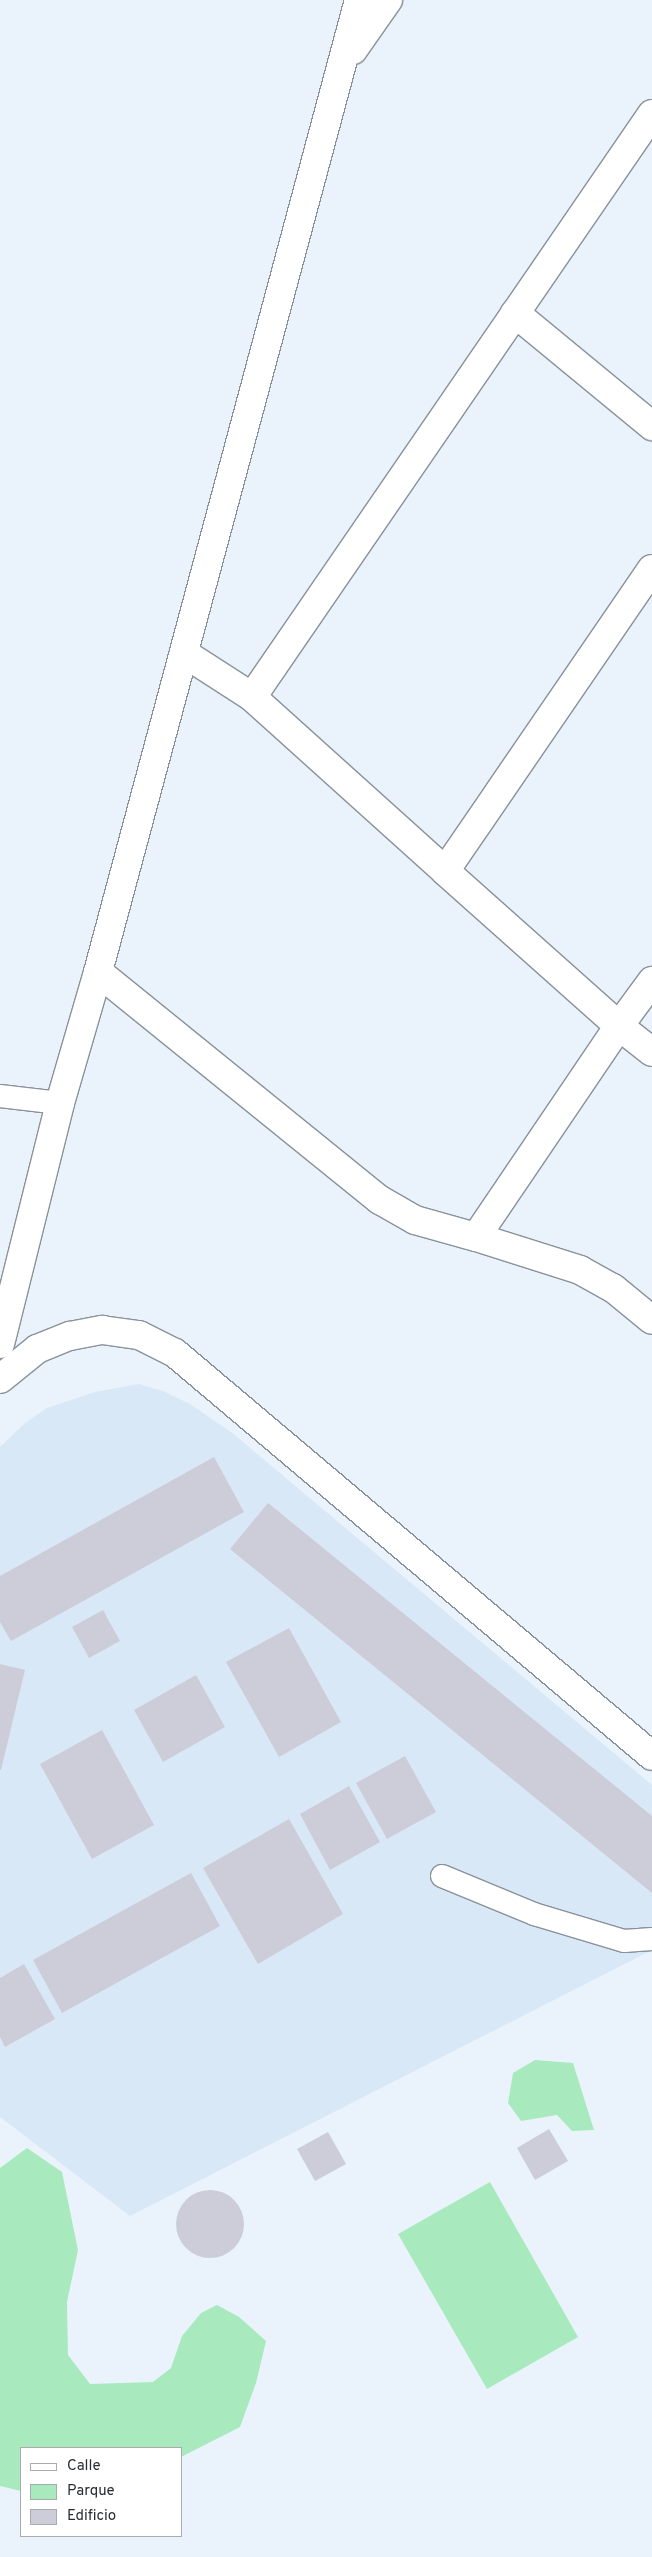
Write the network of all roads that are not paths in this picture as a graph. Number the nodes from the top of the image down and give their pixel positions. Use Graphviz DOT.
graph roads {
  1 [pos="359,0"];
  2 [pos="388,0"];
  3 [pos="344,61"];
  4 [pos="652,114"];
  5 [pos="515,313"];
  6 [pos="652,426"];
  7 [pos="652,569"];
  8 [pos="184,652"];
  9 [pos="252,697"];
  10 [pos="444,871"];
  11 [pos="98,972"];
  12 [pos="652,981"];
  13 [pos="619,1026"];
  14 [pos="652,1052"];
  15 [pos="0,1096"];
  16 [pos="60,1103"];
  17 [pos="476,1237"];
  18 [pos="652,1320"];
  19 [pos="0,1344"];
  20 [pos="0,1379"];
  21 [pos="652,1756"];
  22 [pos="442,1876"];
  23 [pos="652,1940"];
  1 -- 3 [label="street"];
  2 -- 3 [label="street"];
  3 -- 8 [label="street"];
  4 -- 5 [label="street"];
  5 -- 6 [label="street"];
  5 -- 9 [label="street"];
  7 -- 10 [label="street"];
  8 -- 9 [label="street"];
  8 -- 11 [label="street"];
  9 -- 10 [label="street"];
  10 -- 13 [label="street"];
  11 -- 16 [label="street"];
  11 -- 17 [label="street"];
  12 -- 13 [label="street"];
  13 -- 14 [label="street"];
  13 -- 17 [label="street"];
  15 -- 16 [label="lane"];
  16 -- 19 [label="street"];
  17 -- 18 [label="street"];
  20 -- 21 [label="street"];
  22 -- 23 [label="lane"];
}
